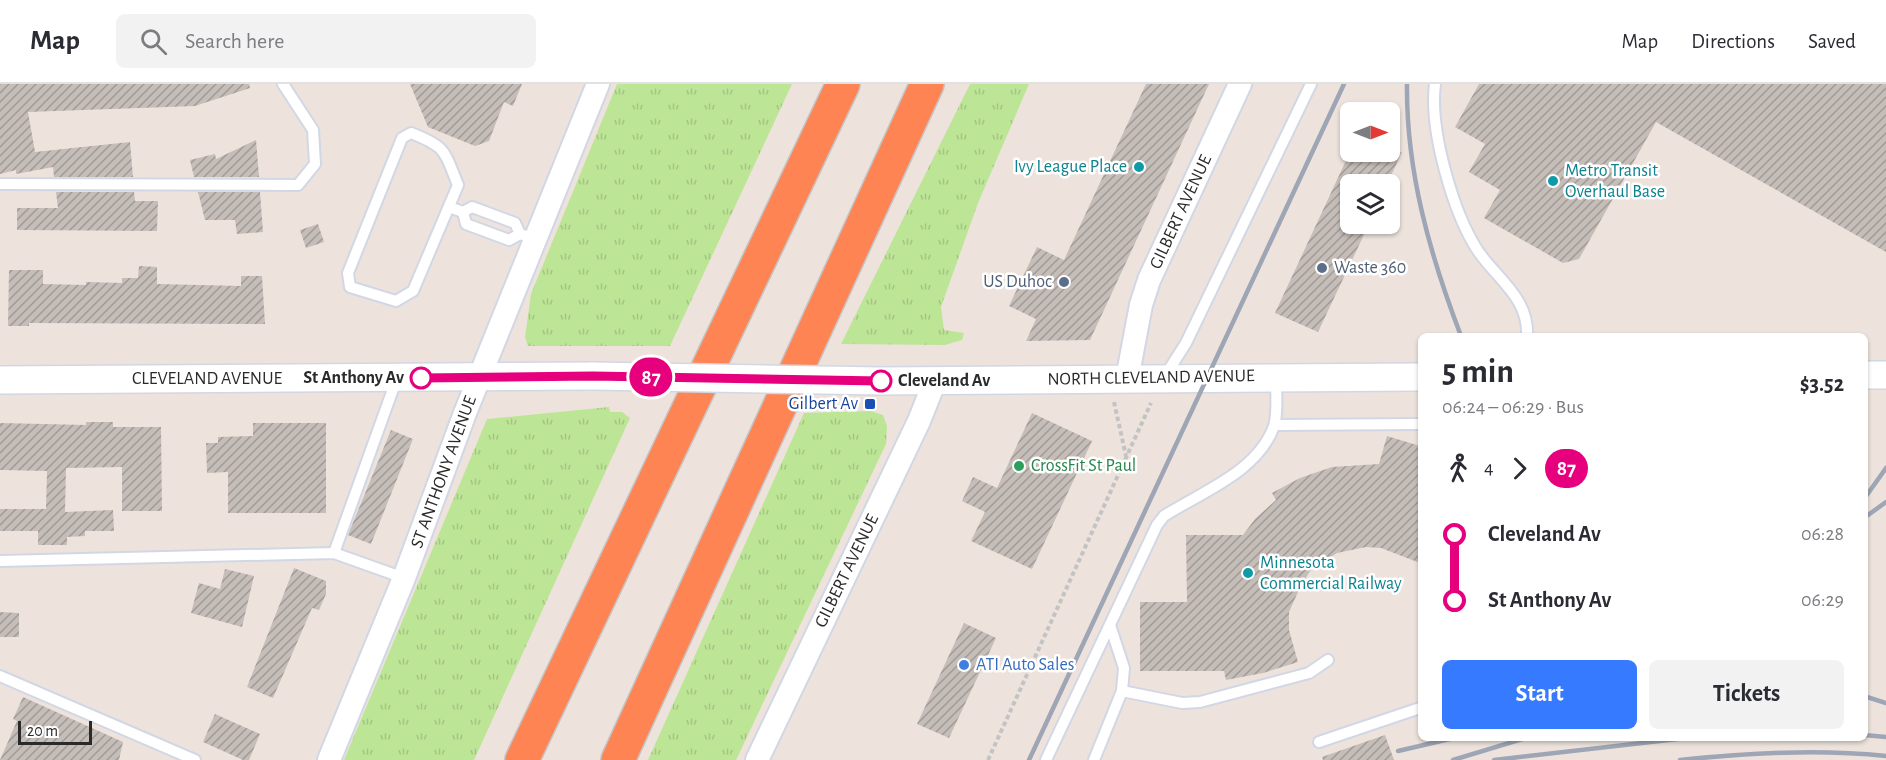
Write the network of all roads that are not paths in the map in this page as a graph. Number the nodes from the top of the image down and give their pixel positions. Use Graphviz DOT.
graph roads {
  1 [pos="283,84"];
  2 [pos="598,84"];
  3 [pos="843,84"];
  4 [pos="927,84"];
  5 [pos="1240,84"];
  6 [pos="1311,84"];
  7 [pos="1435,84"];
  8 [pos="0,184"];
  9 [pos="450,207"];
  10 [pos="463,212"];
  11 [pos="528,237"];
  12 [pos="1527,333"];
  13 [pos="1868,375"];
  14 [pos="1886,375"];
  15 [pos="1276,376"];
  16 [pos="479,377"];
  17 [pos="1418,377"];
  18 [pos="397,378"];
  19 [pos="1120,378"];
  20 [pos="1163,378"];
  21 [pos="0,380"];
  22 [pos="881,381"];
  23 [pos="935,381"];
  24 [pos="1418,424"];
  25 [pos="1275,425"];
  26 [pos="334,553"];
  27 [pos="0,561"];
  28 [pos="404,578"];
  29 [pos="1110,625"];
  30 [pos="1328,660"];
  31 [pos="0,676"];
  32 [pos="1122,692"];
  33 [pos="1418,709"];
  34 [pos="1319,742"];
  35 [pos="195,760"];
  36 [pos="329,760"];
  37 [pos="522,760"];
  38 [pos="618,760"];
  39 [pos="757,760"];
  40 [pos="1046,760"];
  41 [pos="1094,760"];
  1 -- 8 [label="lane"];
  2 -- 11 [label="street, ST ANTHONY AVENUE"];
  3 -- 37 [label="highway"];
  4 -- 38 [label="highway"];
  5 -- 19 [label="street, GILBERT AVENUE"];
  6 -- 20 [label="lane"];
  7 -- 12 [label="lane"];
  9 -- 9 [label="lane"];
  9 -- 10 [label="lane"];
  10 -- 11 [label="lane"];
  10 -- 11 [label="lane"];
  11 -- 16 [label="street, ST ANTHONY AVENUE"];
  13 -- 14 [label="street"];
  15 -- 17 [label="street, NORTH CLEVELAND AVENUE"];
  15 -- 20 [label="street, NORTH CLEVELAND AVENUE"];
  15 -- 25 [label="lane"];
  16 -- 18 [label="street, CLEVELAND AVENUE"];
  16 -- 22 [label="street, CLEVELAND AVENUE, bridge"];
  16 -- 28 [label="street, ST ANTHONY AVENUE"];
  18 -- 21 [label="street, CLEVELAND AVENUE"];
  18 -- 26 [label="lane"];
  19 -- 20 [label="street, NORTH CLEVELAND AVENUE"];
  19 -- 23 [label="street, NORTH CLEVELAND AVENUE"];
  22 -- 23 [label="street, NORTH CLEVELAND AVENUE"];
  23 -- 39 [label="street, GILBERT AVENUE"];
  24 -- 25 [label="lane"];
  25 -- 29 [label="lane"];
  26 -- 27 [label="lane"];
  26 -- 28 [label="lane"];
  28 -- 36 [label="street, ST ANTHONY AVENUE"];
  29 -- 32 [label="lane"];
  29 -- 40 [label="lane"];
  30 -- 32 [label="lane"];
  31 -- 35 [label="lane"];
  32 -- 41 [label="lane"];
  33 -- 34 [label="lane"];
}
